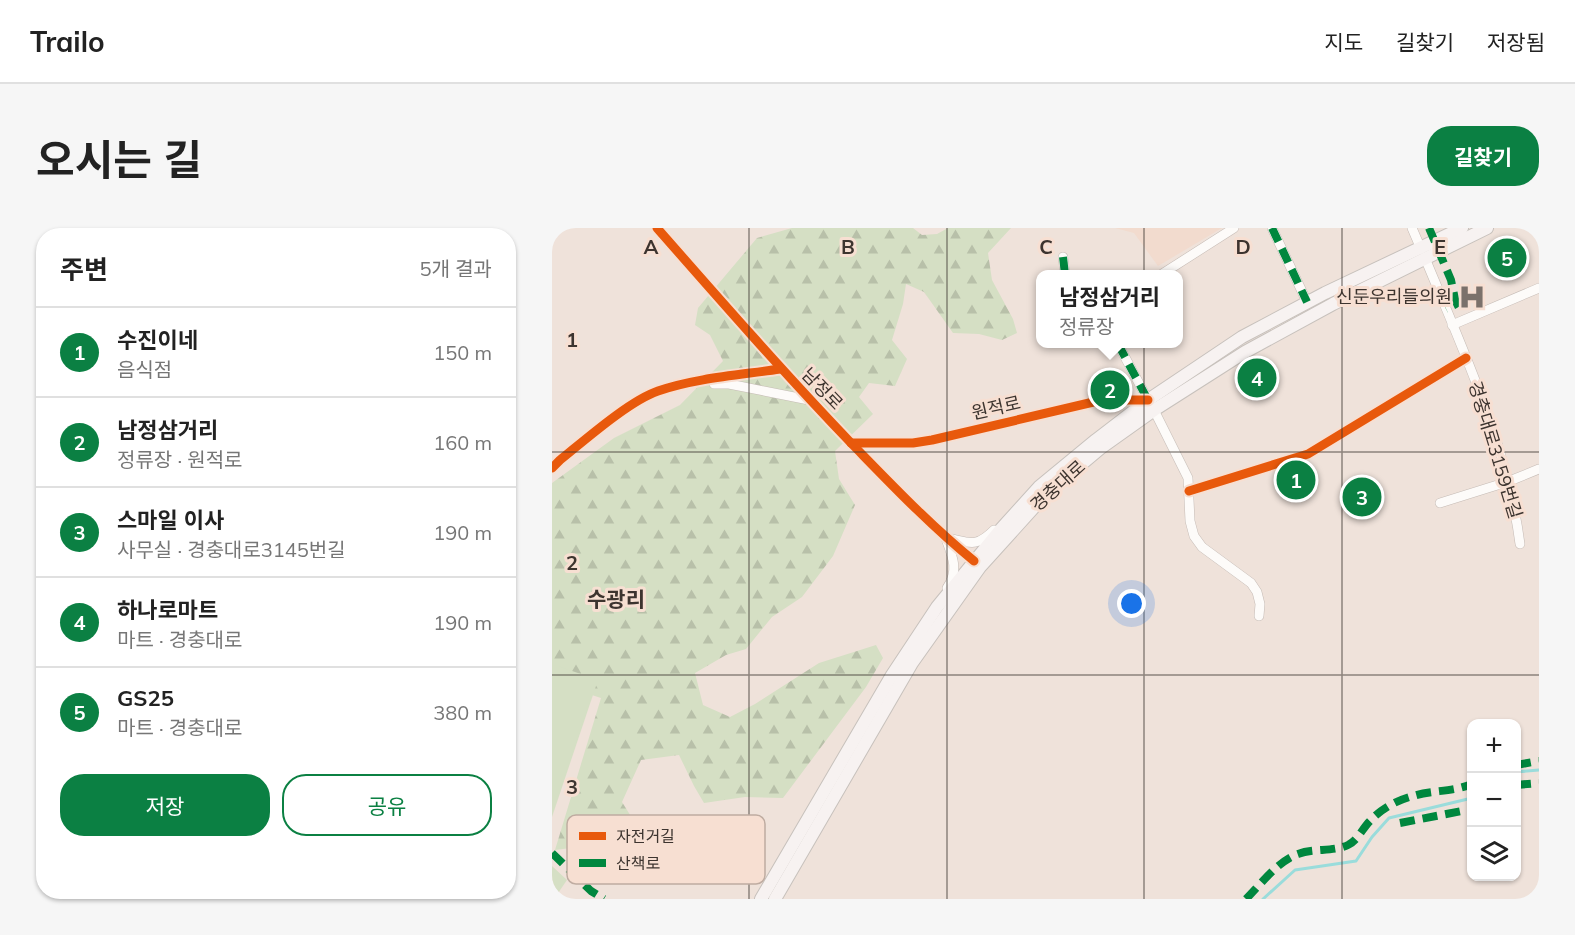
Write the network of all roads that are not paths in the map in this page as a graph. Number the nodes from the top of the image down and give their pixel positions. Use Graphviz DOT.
graph roads {
  1 [pos="657,228"];
  2 [pos="1234,228"];
  3 [pos="1272,228"];
  4 [pos="1412,228"];
  5 [pos="1462,228"];
  6 [pos="1487,228"];
  7 [pos="1423,254"];
  8 [pos="1063,257"];
  9 [pos="1065,270"];
  10 [pos="1168,270"];
  11 [pos="1539,288"];
  12 [pos="1307,302"];
  13 [pos="1452,325"];
  14 [pos="1120,348"];
  15 [pos="1466,358"];
  16 [pos="780,369"];
  17 [pos="675,387"];
  18 [pos="810,401"];
  19 [pos="1151,405"];
  20 [pos="851,443"];
  21 [pos="552,468"];
  22 [pos="1539,469"];
  23 [pos="1508,482"];
  24 [pos="1189,491"];
  25 [pos="1440,503"];
  26 [pos="1012,516"];
  27 [pos="945,537"];
  28 [pos="1520,544"];
  29 [pos="977,564"];
  30 [pos="937,607"];
  31 [pos="1259,616"];
  32 [pos="761,899"];
  33 [pos="775,899"];
  1 -- 16 [label="street, 남정로"];
  2 -- 10 [label="street"];
  3 -- 12 [label="street"];
  4 -- 7 [label="street, 경충대로3159번길"];
  5 -- 7 [label="main road, 경충대로"];
  6 -- 7 [label="main road, 경충대로"];
  7 -- 12 [label="main road, 경충대로"];
  7 -- 13 [label="street, 경충대로3159번길"];
  7 -- 19 [label="main road, 경충대로"];
  8 -- 9 [label="street"];
  11 -- 13 [label="street"];
  12 -- 19 [label="main road, 경충대로"];
  13 -- 15 [label="street, 경충대로3159번길"];
  14 -- 19 [label="street"];
  15 -- 23 [label="street, 경충대로3159번길"];
  15 -- 24 [label="street"];
  16 -- 17 [label="street"];
  16 -- 18 [label="street, 남정로"];
  17 -- 18 [label="street"];
  17 -- 21 [label="street"];
  18 -- 20 [label="street, 남정로"];
  19 -- 20 [label="street, 원적로"];
  19 -- 24 [label="street"];
  19 -- 26 [label="main road, 경충대로"];
  19 -- 29 [label="main road, 경충대로"];
  20 -- 27 [label="street, 남정로"];
  22 -- 23 [label="street"];
  23 -- 25 [label="street"];
  23 -- 28 [label="street, 경충대로3159번길"];
  24 -- 31 [label="street"];
  26 -- 27 [label="street"];
  26 -- 29 [label="main road, 경충대로"];
  27 -- 29 [label="street, 남정로"];
  27 -- 30 [label="street"];
  29 -- 30 [label="main road, 경충대로"];
  29 -- 33 [label="main road, 경충대로"];
  30 -- 32 [label="main road, 경충대로"];
}
